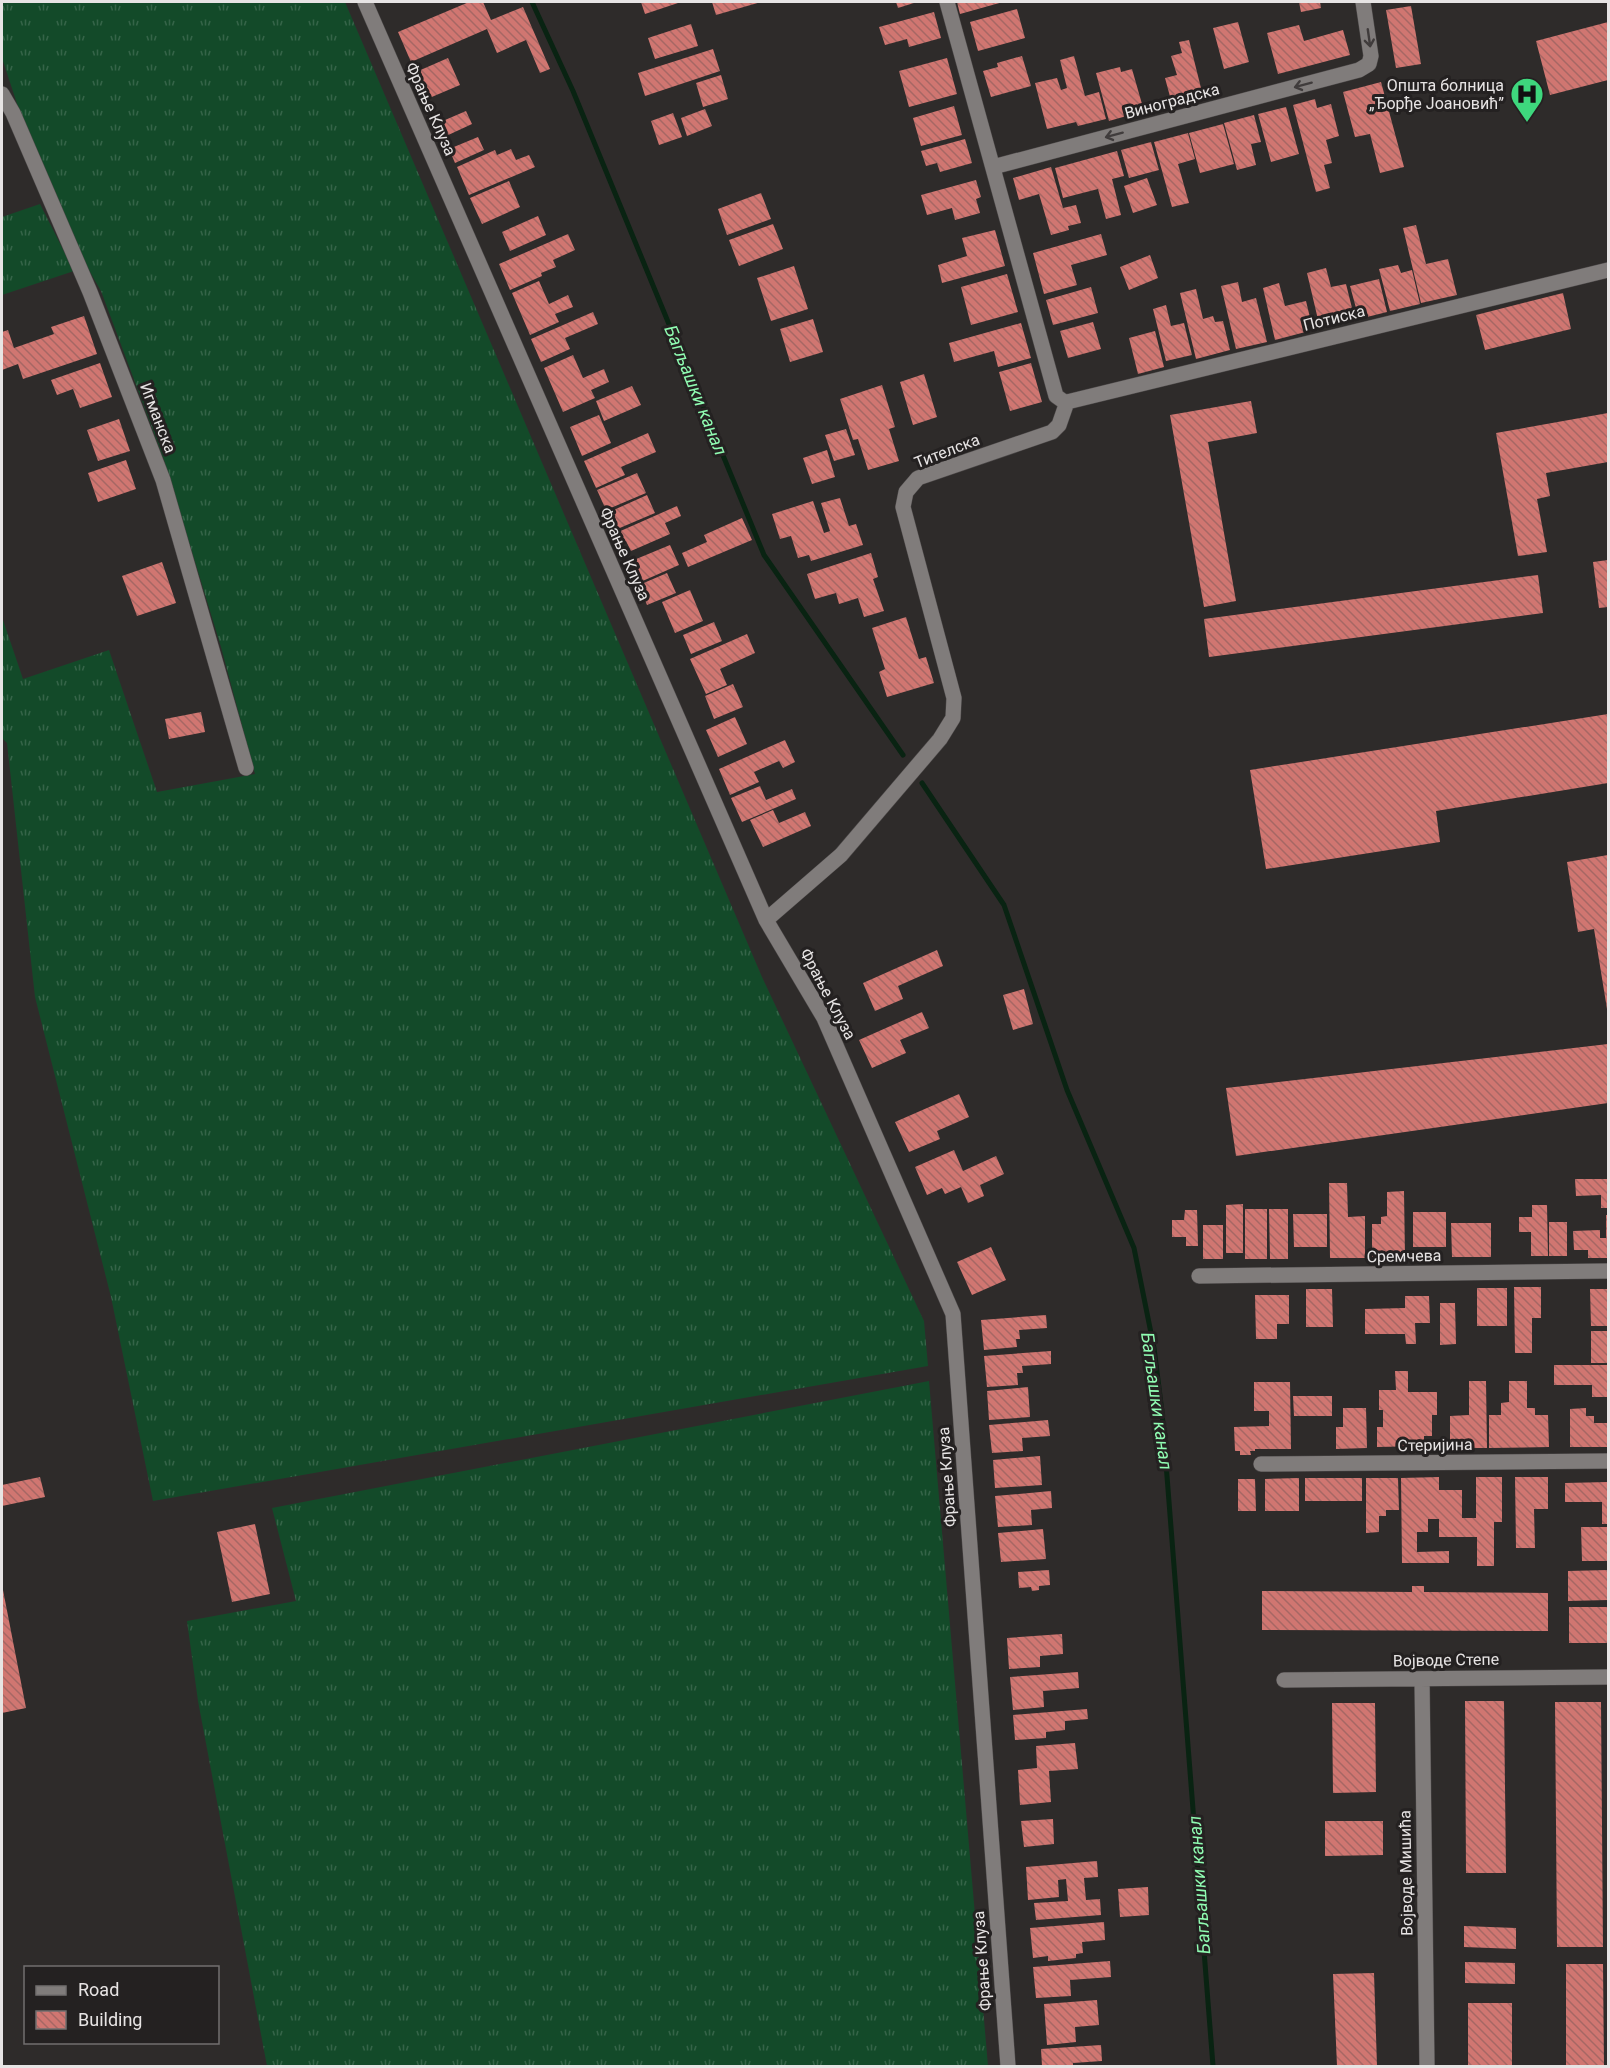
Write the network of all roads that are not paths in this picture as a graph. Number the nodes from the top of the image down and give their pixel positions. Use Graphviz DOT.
graph roads {
  1 [pos="365,2"];
  2 [pos="946,2"];
  3 [pos="1363,2"];
  4 [pos="2,94"];
  5 [pos="993,167"];
  6 [pos="1608,270"];
  7 [pos="1067,402"];
  8 [pos="246,768"];
  9 [pos="766,920"];
  10 [pos="1608,1272"];
  11 [pos="1199,1276"];
  12 [pos="1608,1461"];
  13 [pos="1261,1464"];
  14 [pos="1608,1677"];
  15 [pos="1422,1678"];
  16 [pos="1284,1680"];
  17 [pos="1008,2067"];
  18 [pos="1427,2067"];
  1 -- 9 [label="street, Фрање Клуза"];
  2 -- 5 [label="street"];
  3 -- 5 [label="street, Виноградска, one-way"];
  4 -- 8 [label="street, Игманска"];
  5 -- 7 [label="street"];
  6 -- 7 [label="street, Потиска"];
  7 -- 9 [label="street, Тителска"];
  9 -- 17 [label="street, Фрање Клуза"];
  10 -- 11 [label="street, Сремчева"];
  12 -- 13 [label="street, Стеријина"];
  14 -- 15 [label="street, Војводе Степе"];
  15 -- 16 [label="street, Војводе Степе"];
  15 -- 18 [label="street, Војводе Мишића"];
}
